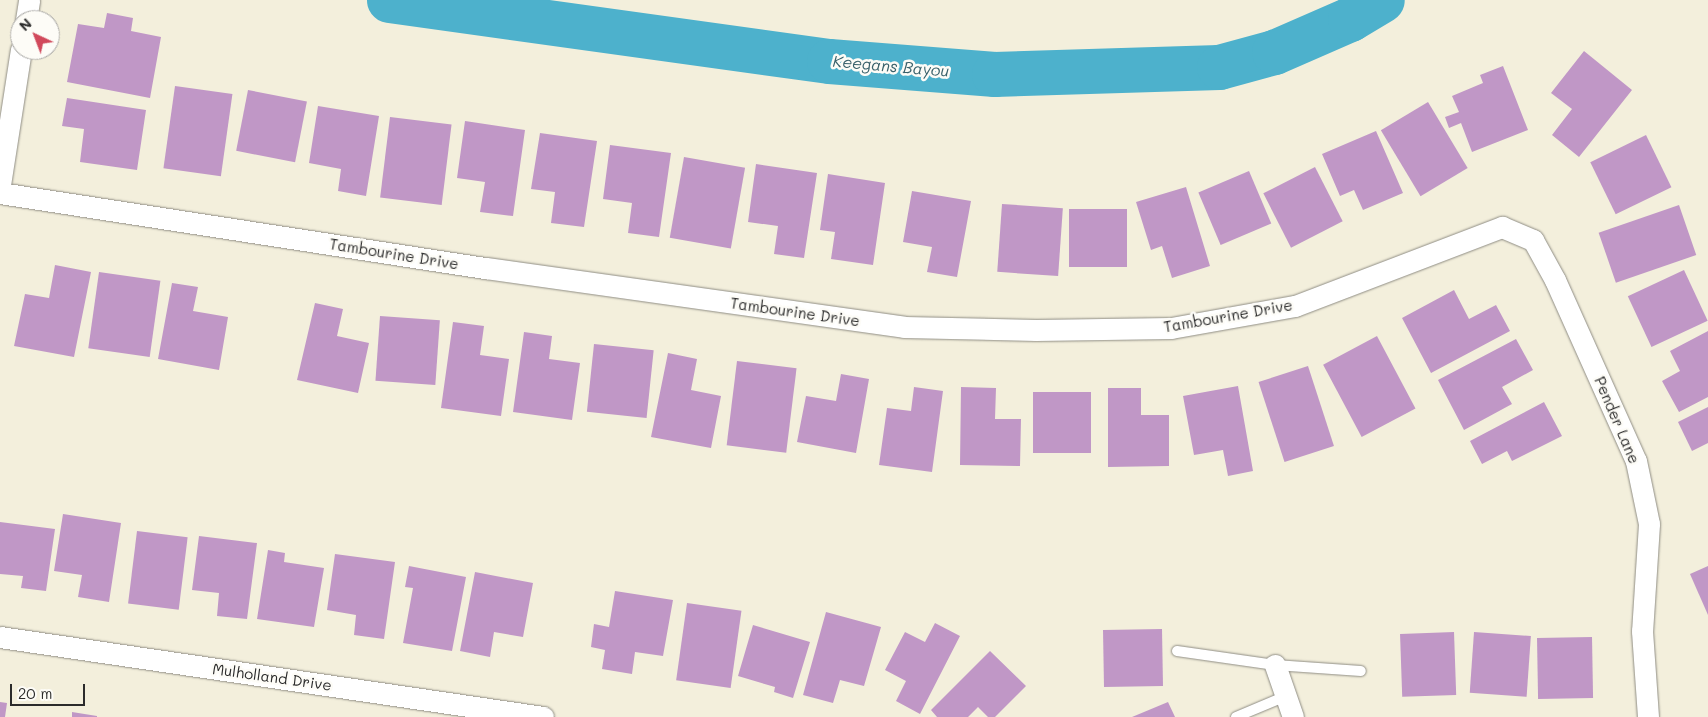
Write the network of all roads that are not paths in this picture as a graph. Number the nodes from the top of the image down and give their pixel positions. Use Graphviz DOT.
graph roads {
  1 [pos="19,60"];
  2 [pos="0,185"];
  3 [pos="0,193"];
  4 [pos="1556,280"];
  5 [pos="0,637"];
  6 [pos="1177,651"];
  7 [pos="1275,665"];
  8 [pos="1361,671"];
  9 [pos="1286,696"];
  10 [pos="543,717"];
  11 [pos="1236,717"];
  12 [pos="1293,717"];
  13 [pos="1648,717"];
  1 -- 2 [label="street"];
  3 -- 4 [label="street, Tambourine Drive"];
  4 -- 13 [label="street, Pender Lane"];
  5 -- 10 [label="street, Mulholland Drive"];
  6 -- 7 [label="lane"];
  7 -- 8 [label="lane"];
  7 -- 9 [label="street"];
  9 -- 11 [label="lane"];
  9 -- 12 [label="street"];
}
